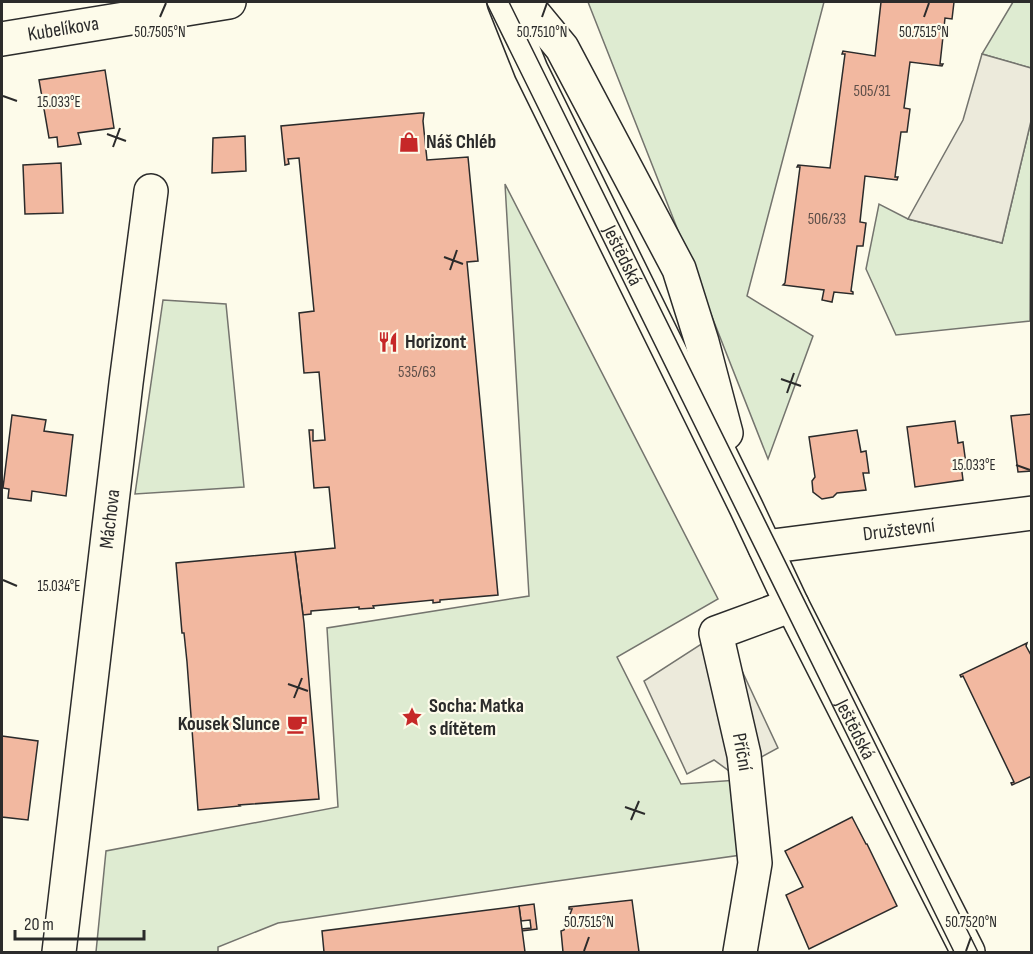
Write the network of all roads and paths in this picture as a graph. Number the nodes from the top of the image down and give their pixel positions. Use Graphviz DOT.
graph roads {
  1 [pos="229,2"];
  2 [pos="504,2"];
  3 [pos="525,2"];
  4 [pos="2,39"];
  5 [pos="151,191"];
  6 [pos="746,507"];
  7 [pos="1032,513"];
  8 [pos="765,547"];
  9 [pos="792,605"];
  10 [pos="59,952"];
  11 [pos="740,952"];
  12 [pos="968,952"];
  1 -- 4 [label="street, Kubelíkova"];
  2 -- 6 [label="street, Ještědská"];
  3 -- 6 [label="street, Ještědská"];
  5 -- 10 [label="street, Máchova"];
  6 -- 8 [label="street, Ještědská"];
  7 -- 8 [label="street, Družstevní"];
  8 -- 9 [label="street, Ještědská"];
  9 -- 11 [label="street, Příční"];
  9 -- 12 [label="street, Ještědská"];
}
